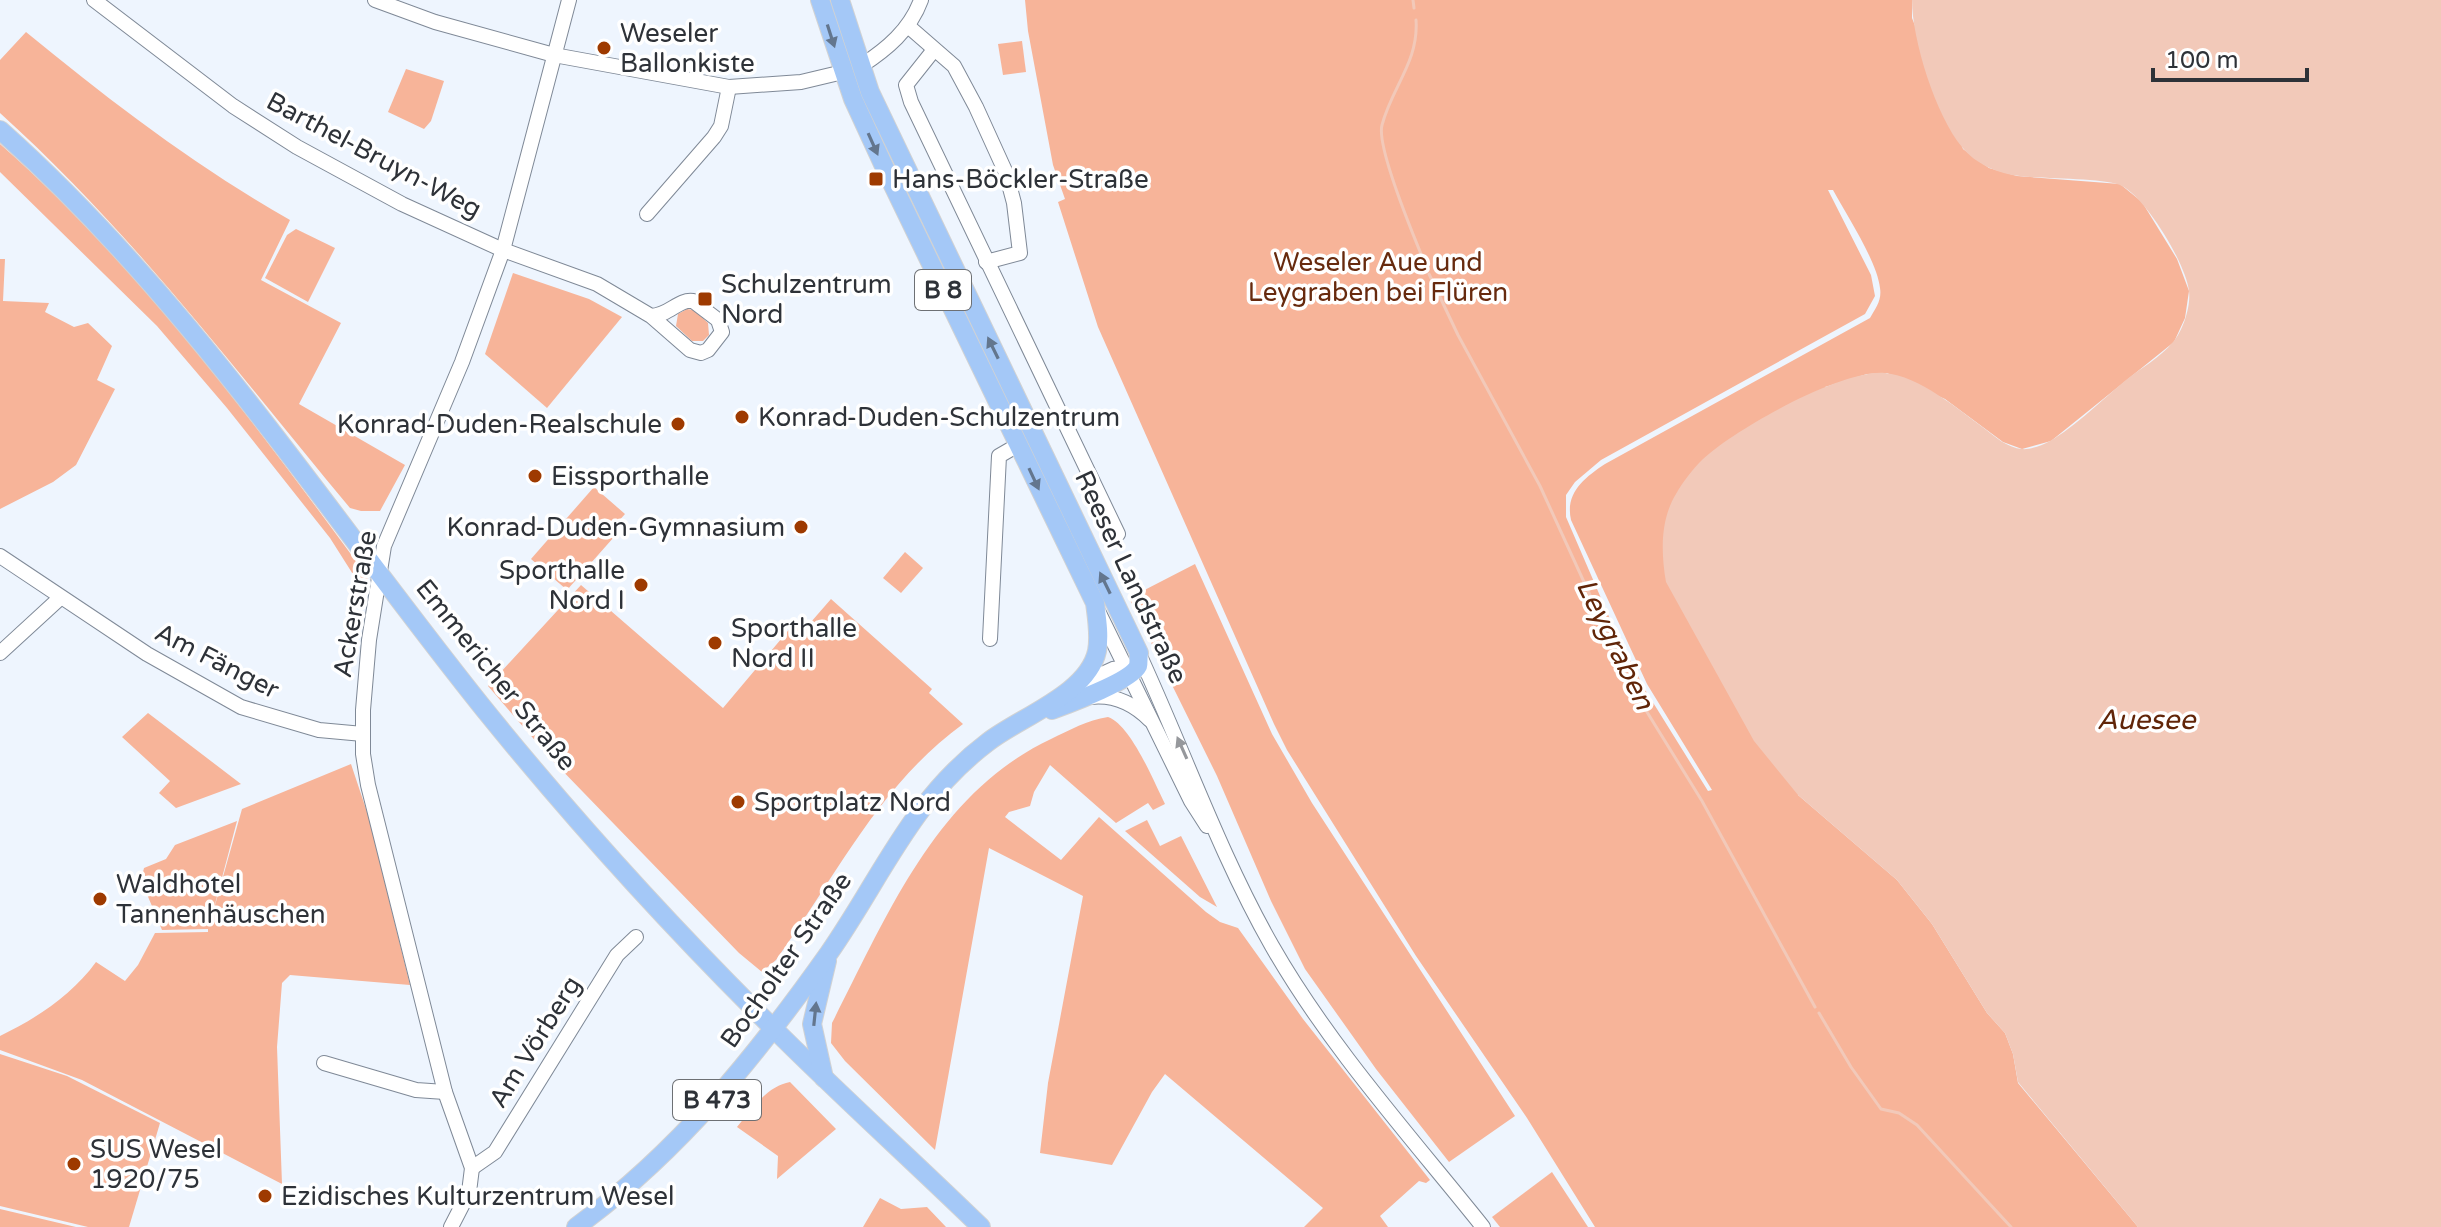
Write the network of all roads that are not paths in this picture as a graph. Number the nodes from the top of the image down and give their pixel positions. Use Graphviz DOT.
graph roads {
  1 [pos="94,0"];
  2 [pos="375,0"];
  3 [pos="569,0"];
  4 [pos="820,0"];
  5 [pos="840,0"];
  6 [pos="921,0"];
  7 [pos="908,26"];
  8 [pos="933,51"];
  9 [pos="554,55"];
  10 [pos="861,66"];
  11 [pos="843,72"];
  12 [pos="729,87"];
  13 [pos="0,130"];
  14 [pos="647,214"];
  15 [pos="503,250"];
  16 [pos="986,262"];
  17 [pos="651,316"];
  18 [pos="1018,445"];
  19 [pos="1118,534"];
  20 [pos="0,556"];
  21 [pos="380,572"];
  22 [pos="60,598"];
  23 [pos="1095,603"];
  24 [pos="990,639"];
  25 [pos="0,653"];
  26 [pos="1136,666"];
  27 [pos="1081,692"];
  28 [pos="1156,727"];
  29 [pos="363,734"];
  30 [pos="1234,871"];
  31 [pos="636,937"];
  32 [pos="830,951"];
  33 [pos="773,1029"];
  34 [pos="324,1063"];
  35 [pos="824,1078"];
  36 [pos="445,1092"];
  37 [pos="472,1168"];
  38 [pos="451,1227"];
  39 [pos="576,1227"];
  40 [pos="981,1227"];
  41 [pos="1483,1227"];
  1 -- 15 [label="street, Barthel-Bruyn-Weg"];
  2 -- 9 [label="street"];
  3 -- 9 [label="street, Ackerstraße"];
  4 -- 11 [label="main road, Reeser Landstraße / B 8, one-way"];
  5 -- 10 [label="main road, Reeser Landstraße / B 8"];
  6 -- 7 [label="street"];
  7 -- 8 [label="street"];
  7 -- 10 [label="street"];
  8 -- 16 [label="street"];
  8 -- 16 [label="street"];
  9 -- 12 [label="street"];
  9 -- 15 [label="street, Ackerstraße"];
  10 -- 11 [label="main road"];
  26 -- 10 [label="main road, Reeser Landstraße / B 8, one-way"];
  11 -- 12 [label="street"];
  11 -- 18 [label="main road, Reeser Landstraße / B 8, one-way"];
  12 -- 14 [label="street"];
  13 -- 21 [label="main road, Emmericher Straße"];
  15 -- 17 [label="street, Barthel-Bruyn-Weg"];
  15 -- 21 [label="street, Ackerstraße"];
  16 -- 19 [label="street"];
  17 -- 17 [label="street, Barthel-Bruyn-Weg"];
  18 -- 23 [label="main road, Reeser Landstraße / B 8, one-way"];
  18 -- 24 [label="street"];
  20 -- 22 [label="street, Am Fänger"];
  21 -- 29 [label="street, Ackerstraße"];
  21 -- 33 [label="main road, Emmericher Straße"];
  22 -- 25 [label="street"];
  22 -- 29 [label="street, Am Fänger"];
  23 -- 26 [label="street, Reeser Landstraße / B 8"];
  23 -- 27 [label="main road, B 8"];
  26 -- 27 [label="main road, Bocholter Straße / B 8"];
  26 -- 28 [label="street, Reeser Landstraße"];
  30 -- 26 [label="street, Reeser Landstraße, one-way"];
  27 -- 28 [label="street"];
  27 -- 32 [label="main road, Bocholter Straße / B 8"];
  28 -- 30 [label="street, Reeser Landstraße"];
  29 -- 36 [label="street, Ackerstraße"];
  30 -- 41 [label="street, Reeser Landstraße"];
  31 -- 37 [label="street, Am Vörberg"];
  32 -- 33 [label="main road, Bocholter Straße / B 8"];
  35 -- 32 [label="main road, one-way"];
  33 -- 35 [label="main road, Emmericher Straße"];
  33 -- 39 [label="main road, Bocholter Straße / B 473"];
  34 -- 36 [label="street"];
  35 -- 40 [label="main road, Emmericher Straße"];
  36 -- 37 [label="street, Ackerstraße"];
  37 -- 38 [label="street"];
}
